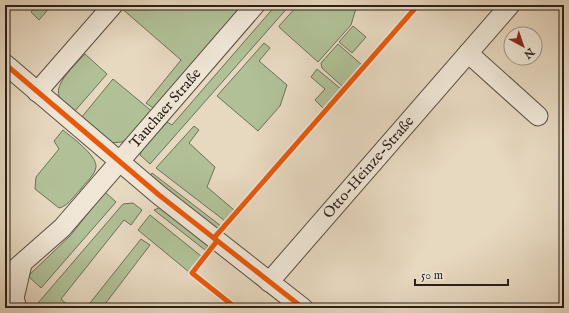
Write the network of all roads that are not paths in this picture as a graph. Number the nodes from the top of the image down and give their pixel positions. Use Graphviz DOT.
graph roads {
  1 [pos="113,5"];
  2 [pos="255,5"];
  3 [pos="510,5"];
  4 [pos="468,53"];
  5 [pos="5,64"];
  6 [pos="37,92"];
  7 [pos="538,116"];
  8 [pos="118,162"];
  9 [pos="22,264"];
  10 [pos="5,278"];
  11 [pos="269,282"];
  12 [pos="5,300"];
  13 [pos="16,308"];
  14 [pos="303,308"];
  1 -- 6 [label="street"];
  2 -- 8 [label="street, Tauchaer Straße"];
  3 -- 4 [label="street, Otto-Heinze-Straße"];
  4 -- 7 [label="street"];
  4 -- 11 [label="street, Otto-Heinze-Straße"];
  5 -- 6 [label="street"];
  6 -- 8 [label="street"];
  8 -- 9 [label="street, Tauchaer Straße"];
  8 -- 11 [label="street"];
  9 -- 10 [label="street, Tauchaer Straße"];
  9 -- 13 [label="street"];
  11 -- 14 [label="street"];
  12 -- 13 [label="street"];
}
